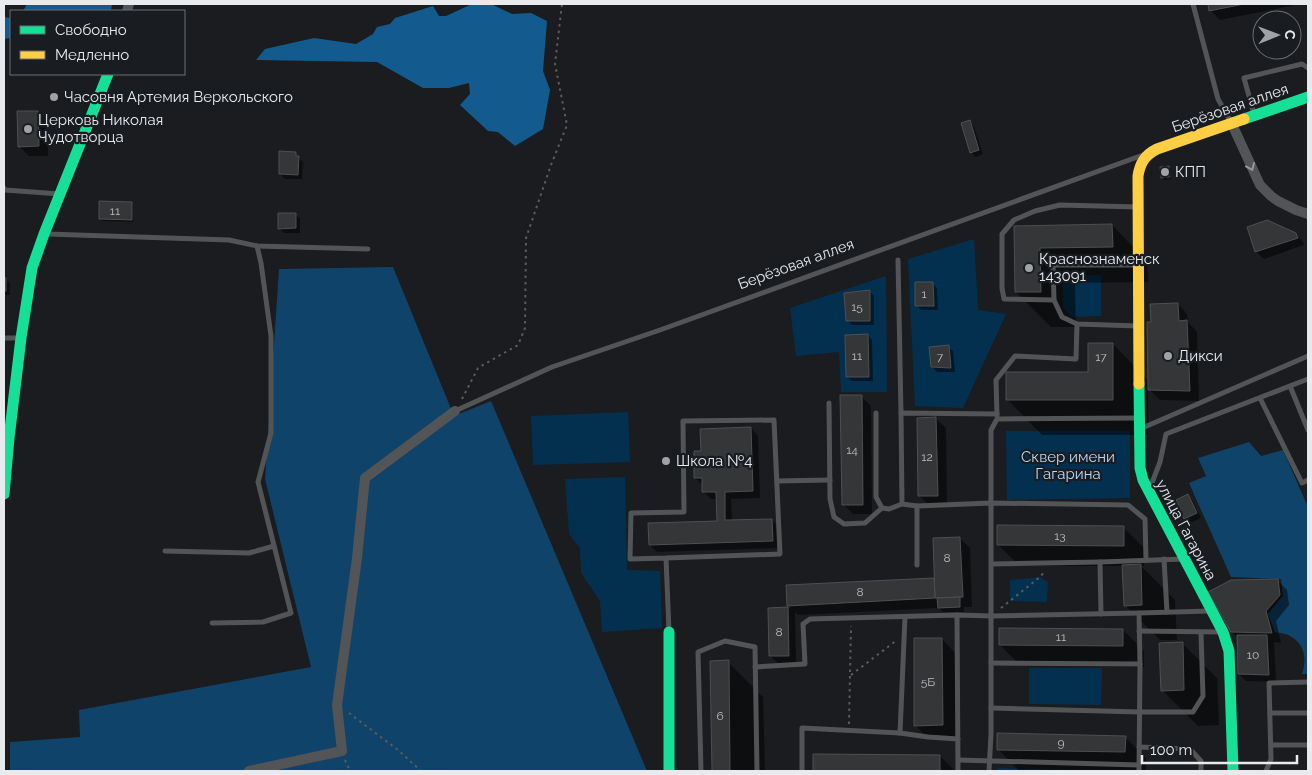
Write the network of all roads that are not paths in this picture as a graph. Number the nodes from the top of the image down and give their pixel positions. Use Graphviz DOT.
graph roads {
  1 [pos="1193,4"];
  2 [pos="1308,68"];
  3 [pos="108,75"];
  4 [pos="1308,97"];
  5 [pos="1255,116"];
  6 [pos="1231,122"];
  7 [pos="1150,152"];
  8 [pos="4,188"];
  9 [pos="60,194"];
  10 [pos="1139,207"];
  11 [pos="1308,214"];
  12 [pos="44,234"];
  13 [pos="257,246"];
  14 [pos="368,248"];
  15 [pos="898,260"];
  16 [pos="1139,265"];
  17 [pos="1054,300"];
  18 [pos="1077,324"];
  19 [pos="1138,326"];
  20 [pos="4,338"];
  21 [pos="21,338"];
  22 [pos="1308,356"];
  23 [pos="1308,379"];
  24 [pos="1290,386"];
  25 [pos="1260,398"];
  26 [pos="829,402"];
  27 [pos="455,411"];
  28 [pos="901,413"];
  29 [pos="876,414"];
  30 [pos="997,416"];
  31 [pos="1140,424"];
  32 [pos="1308,430"];
  33 [pos="6,439"];
  34 [pos="830,480"];
  35 [pos="1308,480"];
  36 [pos="777,481"];
  37 [pos="1148,491"];
  38 [pos="4,494"];
  39 [pos="991,503"];
  40 [pos="902,504"];
  41 [pos="916,506"];
  42 [pos="882,508"];
  43 [pos="274,546"];
  44 [pos="165,551"];
  45 [pos="666,558"];
  46 [pos="1164,559"];
  47 [pos="1184,559"];
  48 [pos="1146,560"];
  49 [pos="1100,562"];
  50 [pos="992,564"];
  51 [pos="917,565"];
  52 [pos="1212,611"];
  53 [pos="1167,612"];
  54 [pos="1139,613"];
  55 [pos="1101,614"];
  56 [pos="957,615"];
  57 [pos="992,616"];
  58 [pos="905,617"];
  59 [pos="212,623"];
  60 [pos="1139,631"];
  61 [pos="669,632"];
  62 [pos="1223,632"];
  63 [pos="1202,633"];
  64 [pos="991,663"];
  65 [pos="1140,664"];
  66 [pos="755,667"];
  67 [pos="1308,682"];
  68 [pos="991,708"];
  69 [pos="1140,712"];
  70 [pos="1308,713"];
  71 [pos="1270,714"];
  72 [pos="900,733"];
  73 [pos="958,738"];
  74 [pos="1308,744"];
  75 [pos="1271,745"];
  76 [pos="1139,747"];
  77 [pos="958,760"];
  78 [pos="990,761"];
  79 [pos="1139,768"];
  80 [pos="249,771"];
  81 [pos="669,771"];
  82 [pos="702,771"];
  83 [pos="757,771"];
  84 [pos="802,771"];
  85 [pos="958,771"];
  86 [pos="989,771"];
  87 [pos="1201,771"];
  88 [pos="1233,771"];
  89 [pos="1266,771"];
  1 -- 6 [label="lane"];
  2 -- 5 [label="lane"];
  3 -- 9 [label="street"];
  4 -- 5 [label="street, Берёзовая аллея"];
  5 -- 6 [label="street, Берёзовая аллея"];
  6 -- 7 [label="street, Берёзовая аллея"];
  6 -- 11 [label="street, one-way"];
  7 -- 10 [label="street, улица Гагарина"];
  7 -- 27 [label="lane, Берёзовая аллея"];
  8 -- 9 [label="lane"];
  9 -- 12 [label="street"];
  10 -- 16 [label="street, улица Гагарина"];
  10 -- 17 [label="lane"];
  12 -- 13 [label="lane"];
  12 -- 21 [label="street"];
  13 -- 14 [label="lane"];
  13 -- 43 [label="lane"];
  15 -- 28 [label="lane"];
  16 -- 17 [label="lane"];
  16 -- 19 [label="street, улица Гагарина"];
  17 -- 18 [label="lane"];
  18 -- 19 [label="lane"];
  18 -- 30 [label="lane"];
  19 -- 31 [label="street, улица Гагарина"];
  20 -- 21 [label="lane"];
  21 -- 33 [label="street"];
  22 -- 31 [label="lane"];
  23 -- 24 [label="lane"];
  24 -- 25 [label="lane"];
  24 -- 32 [label="lane"];
  25 -- 35 [label="lane"];
  25 -- 37 [label="lane"];
  26 -- 34 [label="lane"];
  27 -- 80 [label="street"];
  28 -- 30 [label="lane"];
  28 -- 40 [label="lane"];
  29 -- 42 [label="lane"];
  30 -- 31 [label="lane"];
  30 -- 39 [label="lane"];
  31 -- 37 [label="street, улица Гагарина"];
  33 -- 38 [label="street"];
  34 -- 36 [label="lane"];
  34 -- 42 [label="lane"];
  36 -- 45 [label="lane"];
  36 -- 45 [label="lane"];
  37 -- 47 [label="street, улица Гагарина"];
  39 -- 41 [label="lane"];
  39 -- 48 [label="lane"];
  39 -- 50 [label="lane"];
  40 -- 41 [label="lane"];
  40 -- 42 [label="lane"];
  41 -- 51 [label="lane"];
  43 -- 44 [label="lane"];
  43 -- 59 [label="lane"];
  45 -- 61 [label="lane"];
  46 -- 47 [label="lane"];
  46 -- 48 [label="lane"];
  46 -- 53 [label="lane"];
  47 -- 52 [label="street, улица Гагарина"];
  48 -- 49 [label="lane"];
  49 -- 50 [label="lane"];
  49 -- 55 [label="lane"];
  50 -- 57 [label="lane"];
  52 -- 53 [label="lane"];
  52 -- 62 [label="street, улица Гагарина"];
  53 -- 54 [label="lane"];
  54 -- 55 [label="lane"];
  54 -- 60 [label="lane"];
  55 -- 57 [label="lane"];
  56 -- 57 [label="lane"];
  56 -- 58 [label="lane"];
  56 -- 73 [label="lane"];
  57 -- 64 [label="lane"];
  58 -- 66 [label="lane"];
  58 -- 72 [label="lane"];
  60 -- 63 [label="lane"];
  60 -- 65 [label="lane"];
  61 -- 81 [label="street"];
  62 -- 63 [label="lane"];
  62 -- 88 [label="street, улица Гагарина"];
  63 -- 69 [label="lane"];
  64 -- 65 [label="lane"];
  64 -- 68 [label="lane"];
  65 -- 69 [label="lane"];
  66 -- 82 [label="lane"];
  66 -- 83 [label="lane"];
  67 -- 71 [label="lane"];
  68 -- 69 [label="lane"];
  68 -- 78 [label="lane"];
  69 -- 76 [label="lane"];
  70 -- 71 [label="lane"];
  71 -- 75 [label="lane"];
  72 -- 73 [label="lane"];
  72 -- 84 [label="lane"];
  73 -- 77 [label="lane"];
  74 -- 75 [label="lane"];
  75 -- 89 [label="lane"];
  76 -- 79 [label="lane"];
  76 -- 87 [label="lane"];
  77 -- 78 [label="lane"];
  77 -- 85 [label="lane"];
  78 -- 79 [label="lane"];
  78 -- 86 [label="lane"];
}
